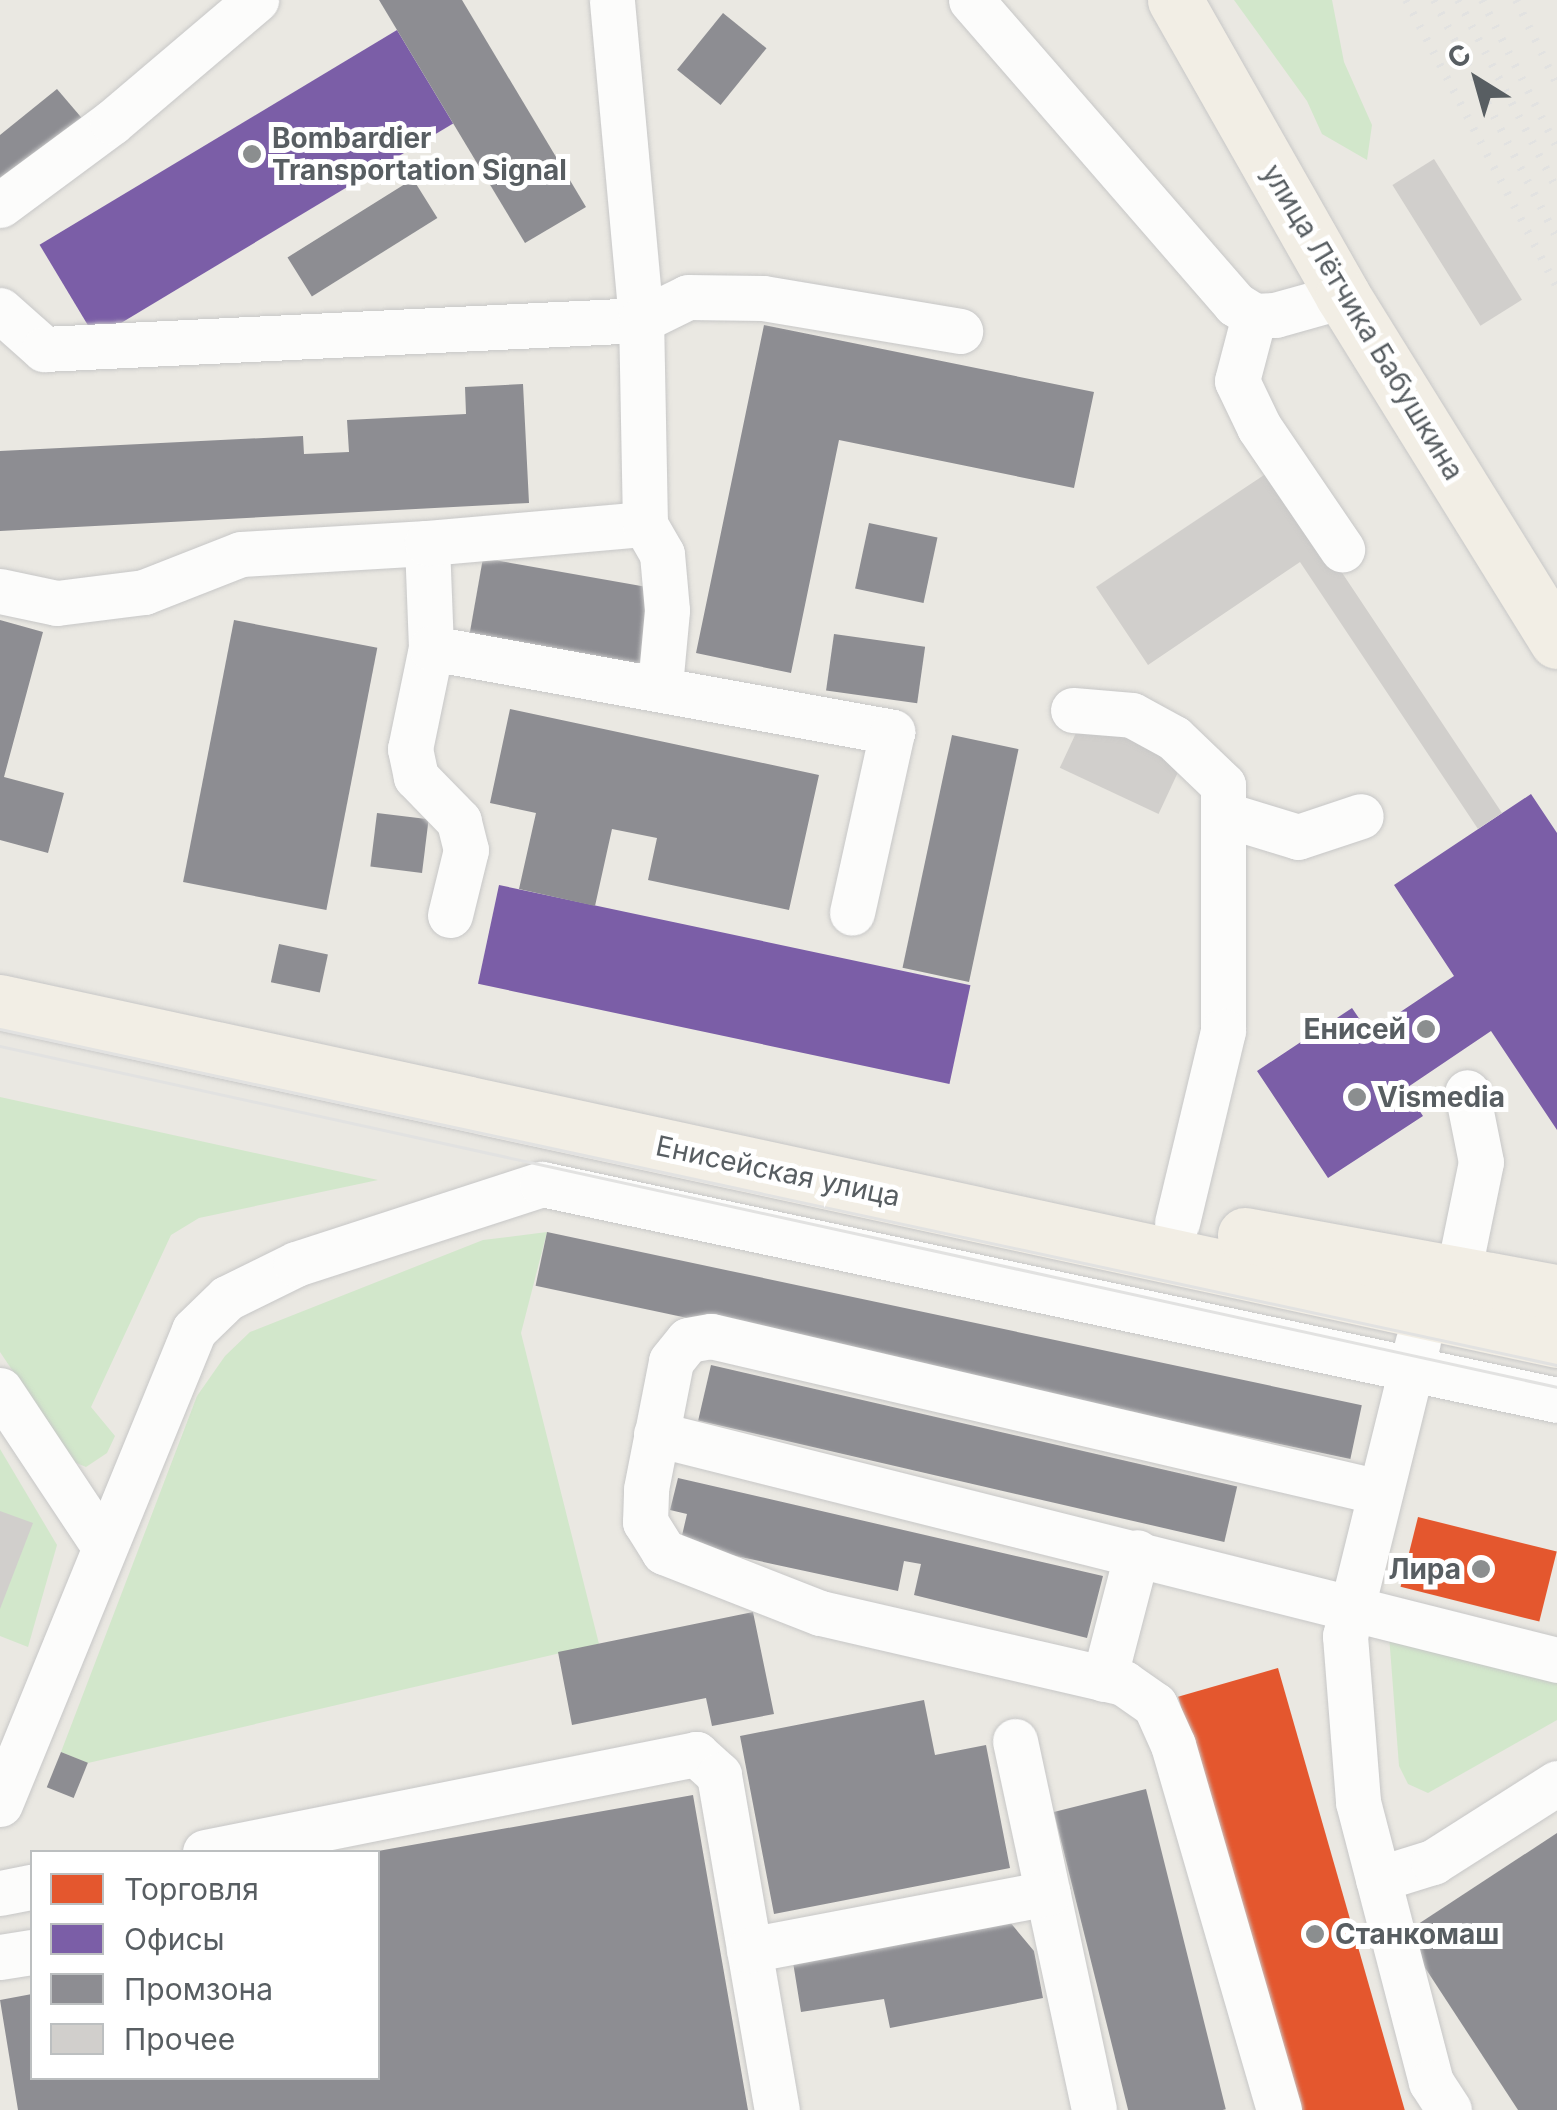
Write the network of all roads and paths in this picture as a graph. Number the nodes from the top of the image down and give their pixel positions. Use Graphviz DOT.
graph roads {
  1 [pos="256,0"];
  2 [pos="612,0"];
  3 [pos="971,0"];
  4 [pos="1175,0"];
  5 [pos="0,205"];
  6 [pos="1343,296"];
  7 [pos="0,310"];
  8 [pos="1254,316"];
  9 [pos="641,320"];
  10 [pos="960,331"];
  11 [pos="644,524"];
  12 [pos="427,542"];
  13 [pos="1342,548"];
  14 [pos="0,591"];
  15 [pos="1557,641"];
  16 [pos="431,648"];
  17 [pos="660,686"];
  18 [pos="1073,710"];
  19 [pos="1223,814"];
  20 [pos="1361,816"];
  21 [pos="852,913"];
  22 [pos="450,915"];
  23 [pos="0,971"];
  24 [pos="0,1002"];
  25 [pos="1467,1092"];
  26 [pos="1177,1223"];
  27 [pos="1557,1292"];
  28 [pos="1442,1293"];
  29 [pos="1557,1340"];
  30 [pos="1412,1368"];
  31 [pos="0,1390"];
  32 [pos="1557,1400"];
  33 [pos="656,1434"];
  34 [pos="1380,1492"];
  35 [pos="103,1545"];
  36 [pos="1137,1552"];
  37 [pos="1352,1604"];
  38 [pos="1557,1660"];
  39 [pos="1104,1679"];
  40 [pos="1015,1741"];
  41 [pos="1557,1783"];
  42 [pos="0,1804"];
  43 [pos="215,1850"];
  44 [pos="1378,1879"];
  45 [pos="30,1887"];
  46 [pos="0,1893"];
  47 [pos="1048,1893"];
  48 [pos="749,1950"];
  49 [pos="30,1952"];
  50 [pos="0,1957"];
  51 [pos="1440,2101"];
  52 [pos="777,2110"];
  53 [pos="1094,2110"];
  54 [pos="1278,2110"];
  1 -- 5 [label="lane"];
  2 -- 9 [label="lane"];
  3 -- 8 [label="lane"];
  4 -- 6 [label="main road, улица Лётчика Бабушкина"];
  6 -- 8 [label="lane"];
  6 -- 15 [label="main road, улица Лётчика Бабушкина"];
  7 -- 9 [label="lane"];
  8 -- 13 [label="lane"];
  9 -- 10 [label="lane"];
  9 -- 11 [label="lane"];
  11 -- 12 [label="lane"];
  11 -- 17 [label="lane"];
  12 -- 14 [label="lane"];
  12 -- 16 [label="lane"];
  16 -- 17 [label="lane"];
  16 -- 22 [label="lane"];
  17 -- 21 [label="lane"];
  18 -- 19 [label="lane"];
  19 -- 20 [label="lane"];
  19 -- 26 [label="lane"];
  23 -- 26 [label="main road, Енисейская улица"];
  24 -- 28 [label="main road, Енисейская улица"];
  25 -- 28 [label="lane"];
  26 -- 28 [label="main road, Енисейская улица"];
  27 -- 28 [label="main road, Енисейская улица"];
  28 -- 29 [label="main road, Енисейская улица"];
  28 -- 30 [label="lane"];
  30 -- 32 [label="lane"];
  30 -- 34 [label="lane"];
  30 -- 35 [label="lane"];
  31 -- 35 [label="lane"];
  33 -- 34 [label="lane"];
  33 -- 36 [label="lane"];
  33 -- 39 [label="lane"];
  34 -- 37 [label="lane"];
  35 -- 42 [label="lane"];
  36 -- 37 [label="lane"];
  36 -- 39 [label="lane"];
  37 -- 38 [label="lane"];
  37 -- 44 [label="lane"];
  39 -- 54 [label="lane"];
  40 -- 47 [label="lane"];
  41 -- 44 [label="lane"];
  43 -- 48 [label="lane"];
  44 -- 51 [label="lane"];
  45 -- 46 [label="lane"];
  47 -- 48 [label="lane"];
  47 -- 53 [label="lane"];
  48 -- 52 [label="lane"];
  49 -- 50 [label="lane"];
}
